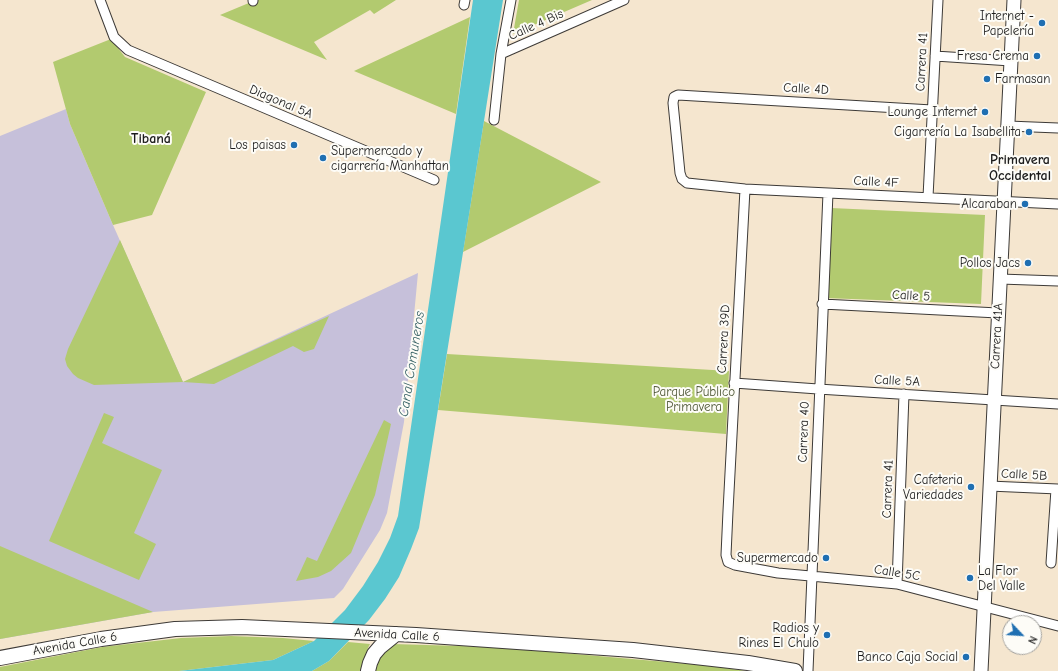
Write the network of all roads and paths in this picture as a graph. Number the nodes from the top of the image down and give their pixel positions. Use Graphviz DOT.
graph roads {
  1 [pos="100,0"];
  2 [pos="511,0"];
  3 [pos="624,0"];
  4 [pos="938,0"];
  5 [pos="1014,0"];
  6 [pos="501,54"];
  7 [pos="935,56"];
  8 [pos="1011,61"];
  9 [pos="932,110"];
  10 [pos="494,120"];
  11 [pos="1008,126"];
  12 [pos="1058,128"];
  13 [pos="434,180"];
  14 [pos="692,184"];
  15 [pos="745,189"];
  16 [pos="828,193"];
  17 [pos="928,197"];
  18 [pos="1004,202"];
  19 [pos="1058,204"];
  20 [pos="1000,279"];
  21 [pos="1058,281"];
  22 [pos="822,304"];
  23 [pos="998,313"];
  24 [pos="734,383"];
  25 [pos="818,390"];
  26 [pos="904,394"];
  27 [pos="994,399"];
  28 [pos="1058,404"];
  29 [pos="990,486"];
  30 [pos="1057,489"];
  31 [pos="728,562"];
  32 [pos="1051,563"];
  33 [pos="812,576"];
  34 [pos="897,584"];
  35 [pos="984,606"];
  36 [pos="1058,626"];
  37 [pos="396,634"];
  38 [pos="0,658"];
  39 [pos="368,671"];
  40 [pos="795,671"];
  41 [pos="808,671"];
  42 [pos="981,671"];
  1 -- 13 [label="street, Diagonal 5A"];
  2 -- 6 [label="street"];
  3 -- 6 [label="street, Calle 4 Bis"];
  4 -- 7 [label="street, Carrera 41"];
  5 -- 8 [label="street, Carrera 41A"];
  6 -- 10 [label="street"];
  7 -- 8 [label="street"];
  7 -- 9 [label="street, Carrera 41"];
  8 -- 11 [label="street, Carrera 41A"];
  9 -- 14 [label="street, Calle 4D"];
  9 -- 17 [label="street, Carrera 41"];
  11 -- 12 [label="street"];
  11 -- 18 [label="street, Carrera 41A"];
  14 -- 15 [label="street, Calle 4F"];
  15 -- 16 [label="street, Calle 4F"];
  15 -- 24 [label="street, Carrera 39D"];
  16 -- 17 [label="street, Calle 4F"];
  16 -- 22 [label="street, Carrera 40"];
  17 -- 18 [label="street, Calle 4F"];
  18 -- 19 [label="street, Calle 4F"];
  18 -- 20 [label="street, Carrera 41A"];
  20 -- 21 [label="street"];
  20 -- 23 [label="street, Carrera 41A"];
  22 -- 23 [label="street, Calle 5"];
  22 -- 25 [label="street, Carrera 40"];
  23 -- 27 [label="street, Carrera 41A"];
  24 -- 25 [label="street, Calle 5A"];
  24 -- 31 [label="street, Carrera 39D"];
  25 -- 26 [label="street, Calle 5A"];
  25 -- 33 [label="street, Carrera 40"];
  26 -- 27 [label="street, Calle 5A"];
  26 -- 34 [label="street, Carrera 41"];
  27 -- 28 [label="street, Calle 5A"];
  27 -- 29 [label="street, Carrera 41A"];
  29 -- 30 [label="street, Calle 5B"];
  29 -- 35 [label="street, Carrera 41A"];
  30 -- 32 [label="street"];
  31 -- 33 [label="street, Calle 5C"];
  33 -- 34 [label="street, Calle 5C"];
  33 -- 41 [label="street, Carrera 40"];
  34 -- 35 [label="street, Calle 5C"];
  35 -- 36 [label="street, Calle 5C"];
  35 -- 42 [label="street, Carrera 41A"];
  37 -- 38 [label="main road, Avenida Calle 6"];
  37 -- 39 [label="main road"];
  37 -- 40 [label="main road, Avenida Calle 6"];
}
